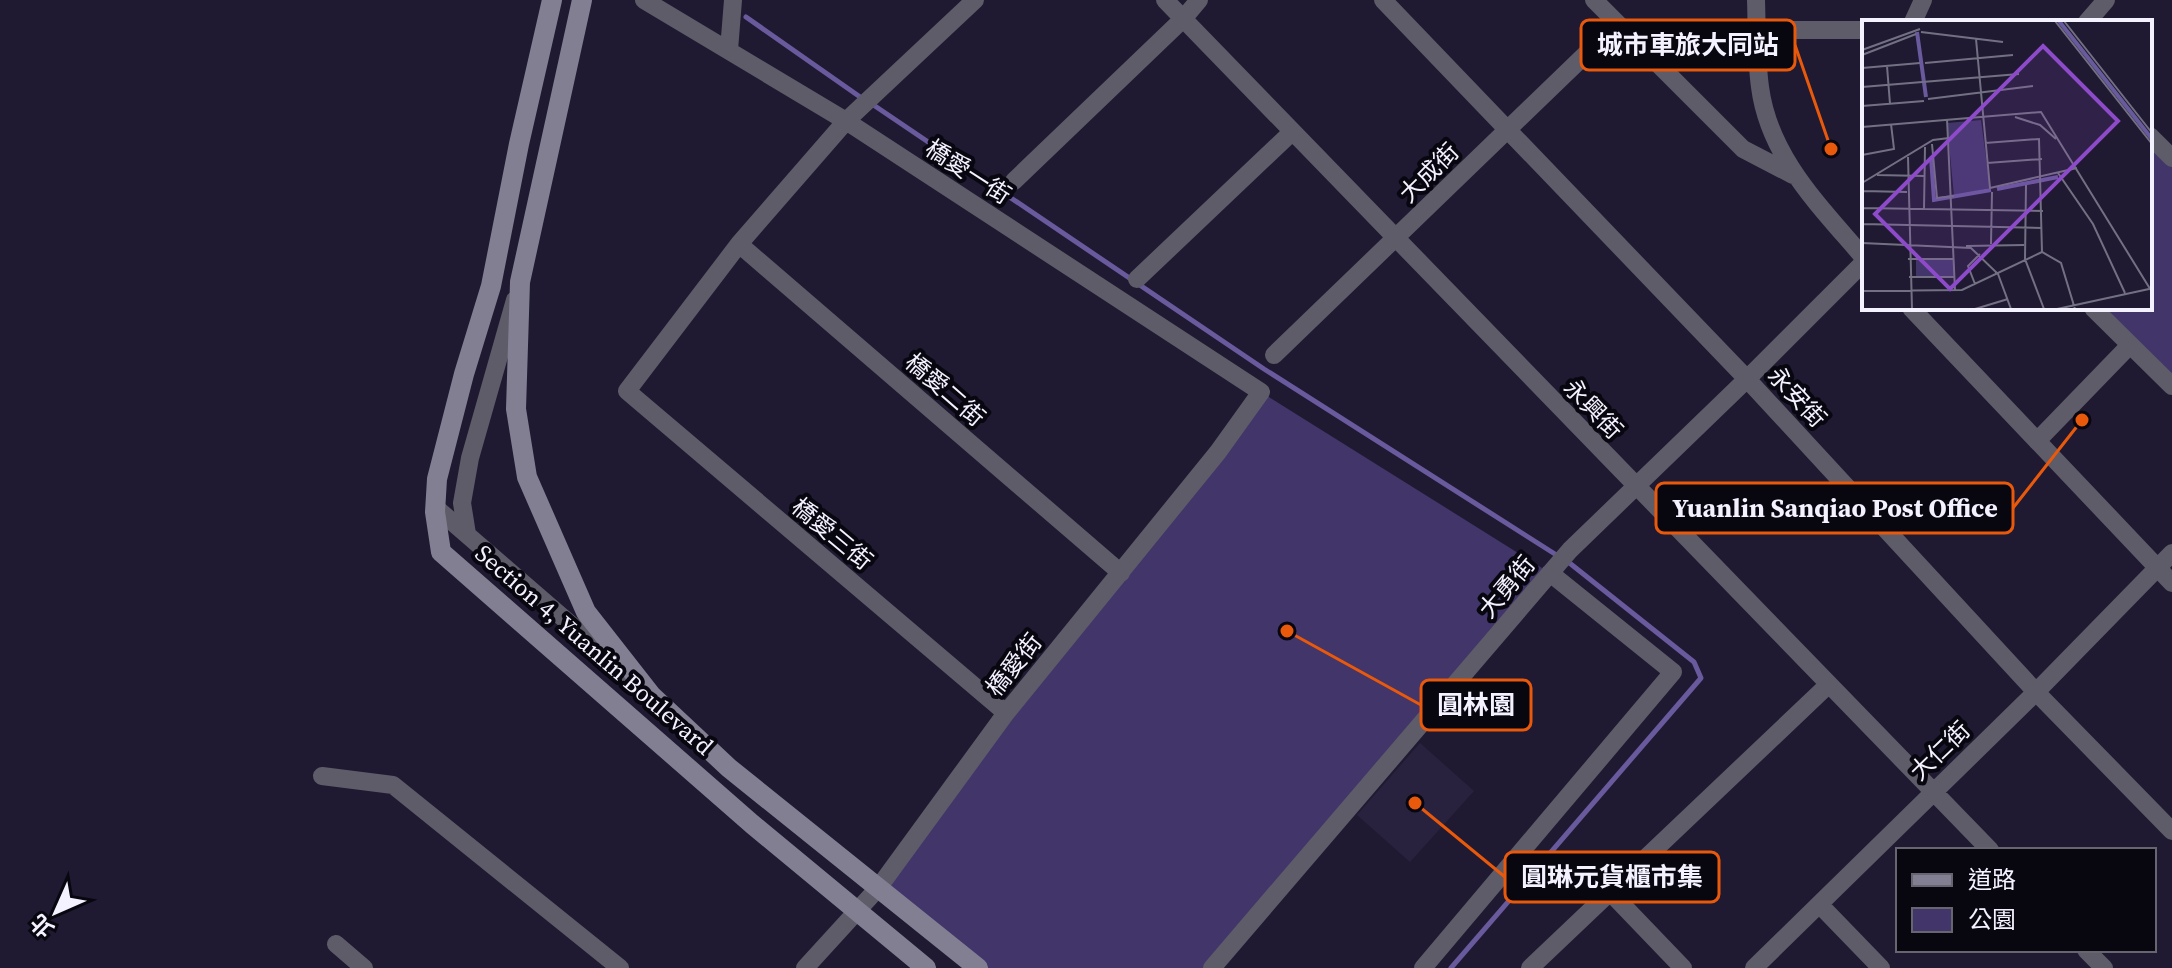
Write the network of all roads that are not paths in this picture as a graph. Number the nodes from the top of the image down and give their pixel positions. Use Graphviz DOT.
graph roads {
  1 [pos="552,0"];
  2 [pos="582,0"];
  3 [pos="644,0"];
  4 [pos="733,0"];
  5 [pos="975,0"];
  6 [pos="1165,0"];
  7 [pos="1199,0"];
  8 [pos="1383,0"];
  9 [pos="1594,0"];
  10 [pos="1756,0"];
  11 [pos="1923,0"];
  12 [pos="2106,0"];
  13 [pos="1183,19"];
  14 [pos="1914,20"];
  15 [pos="2089,20"];
  16 [pos="1617,24"];
  17 [pos="1757,30"];
  18 [pos="1862,30"];
  19 [pos="729,50"];
  20 [pos="851,117"];
  21 [pos="1506,130"];
  22 [pos="1292,132"];
  23 [pos="2152,138"];
  24 [pos="2172,158"];
  25 [pos="1793,175"];
  26 [pos="1014,181"];
  27 [pos="1396,240"];
  28 [pos="739,244"];
  29 [pos="1862,258"];
  30 [pos="1862,262"];
  31 [pos="1137,279"];
  32 [pos="520,282"];
  33 [pos="1913,310"];
  34 [pos="2095,310"];
  35 [pos="2130,345"];
  36 [pos="1274,355"];
  37 [pos="1747,379"];
  38 [pos="2172,386"];
  39 [pos="1261,392"];
  40 [pos="2037,441"];
  41 [pos="1634,486"];
  42 [pos="435,507"];
  43 [pos="467,534"];
  44 [pos="2172,553"];
  45 [pos="2158,568"];
  46 [pos="1553,570"];
  47 [pos="1121,573"];
  48 [pos="2172,583"];
  49 [pos="1828,685"];
  50 [pos="2036,692"];
  51 [pos="651,695"];
  52 [pos="1006,713"];
  53 [pos="322,776"];
  54 [pos="1932,791"];
  55 [pos="2172,831"];
  56 [pos="1988,848"];
  57 [pos="879,887"];
  58 [pos="1611,893"];
  59 [pos="1820,905"];
  60 [pos="857,909"];
  61 [pos="336,944"];
  62 [pos="2088,952"];
  63 [pos="364,968"];
  64 [pos="620,968"];
  65 [pos="805,968"];
  66 [pos="926,968"];
  67 [pos="978,968"];
  68 [pos="1212,968"];
  69 [pos="1423,968"];
  70 [pos="1530,968"];
  71 [pos="1683,968"];
  72 [pos="1754,968"];
  73 [pos="1881,968"];
  74 [pos="2104,968"];
  1 -- 42 [label="main road, Section 4, Yuanlin Boulevard"];
  2 -- 32 [label="main road, Section 4, Yuanlin Boulevard"];
  3 -- 19 [label="street, 橋愛一街"];
  4 -- 19 [label="street"];
  5 -- 20 [label="street"];
  6 -- 13 [label="street, 永興街"];
  7 -- 13 [label="street"];
  8 -- 21 [label="street, 永安街"];
  9 -- 16 [label="street"];
  10 -- 17 [label="street"];
  11 -- 14 [label="street"];
  12 -- 15 [label="street"];
  13 -- 22 [label="street, 永興街"];
  13 -- 26 [label="street"];
  16 -- 21 [label="street, 大成街"];
  16 -- 25 [label="street"];
  17 -- 18 [label="street"];
  17 -- 25 [label="street"];
  19 -- 20 [label="street, 橋愛一街"];
  20 -- 28 [label="street"];
  20 -- 39 [label="street, 橋愛一街"];
  21 -- 27 [label="street, 大成街"];
  21 -- 37 [label="street, 永安街"];
  22 -- 27 [label="street, 永興街"];
  22 -- 31 [label="street"];
  23 -- 24 [label="street"];
  25 -- 29 [label="street"];
  27 -- 36 [label="street, 大成街"];
  27 -- 41 [label="street, 永興街"];
  28 -- 47 [label="street, 橋愛二街"];
  28 -- 52 [label="street, 橋愛三街"];
  30 -- 37 [label="street, 大勇街"];
  32 -- 43 [label="street"];
  32 -- 51 [label="main road, Section 4, Yuanlin Boulevard"];
  33 -- 40 [label="street"];
  34 -- 35 [label="street"];
  35 -- 38 [label="street"];
  35 -- 40 [label="street"];
  37 -- 41 [label="street, 大勇街"];
  37 -- 50 [label="street, 永安街"];
  39 -- 47 [label="street, 橋愛街"];
  40 -- 45 [label="street"];
  41 -- 46 [label="street, 大勇街"];
  41 -- 49 [label="street, 永興街"];
  42 -- 43 [label="street"];
  42 -- 60 [label="main road, Section 4, Yuanlin Boulevard"];
  43 -- 51 [label="street"];
  44 -- 45 [label="street, 大仁街"];
  45 -- 48 [label="street"];
  45 -- 50 [label="street, 大仁街"];
  46 -- 68 [label="street, 大勇街"];
  46 -- 69 [label="street"];
  47 -- 52 [label="street, 橋愛街"];
  49 -- 54 [label="street, 永興街"];
  49 -- 58 [label="street"];
  50 -- 54 [label="street, 大仁街"];
  50 -- 55 [label="street, 永安街"];
  51 -- 57 [label="main road, Section 4, Yuanlin Boulevard"];
  52 -- 57 [label="street, 橋愛街"];
  53 -- 64 [label="street"];
  54 -- 56 [label="street, 永興街"];
  54 -- 59 [label="street, 大仁街"];
  57 -- 60 [label="street, 橋愛街"];
  57 -- 67 [label="main road, Section 4, Yuanlin Boulevard"];
  58 -- 70 [label="street"];
  58 -- 71 [label="street"];
  59 -- 72 [label="street, 大仁街"];
  59 -- 73 [label="street"];
  60 -- 65 [label="street, 橋愛街"];
  60 -- 66 [label="main road, Section 4, Yuanlin Boulevard"];
  61 -- 63 [label="street"];
  62 -- 74 [label="street"];
}
